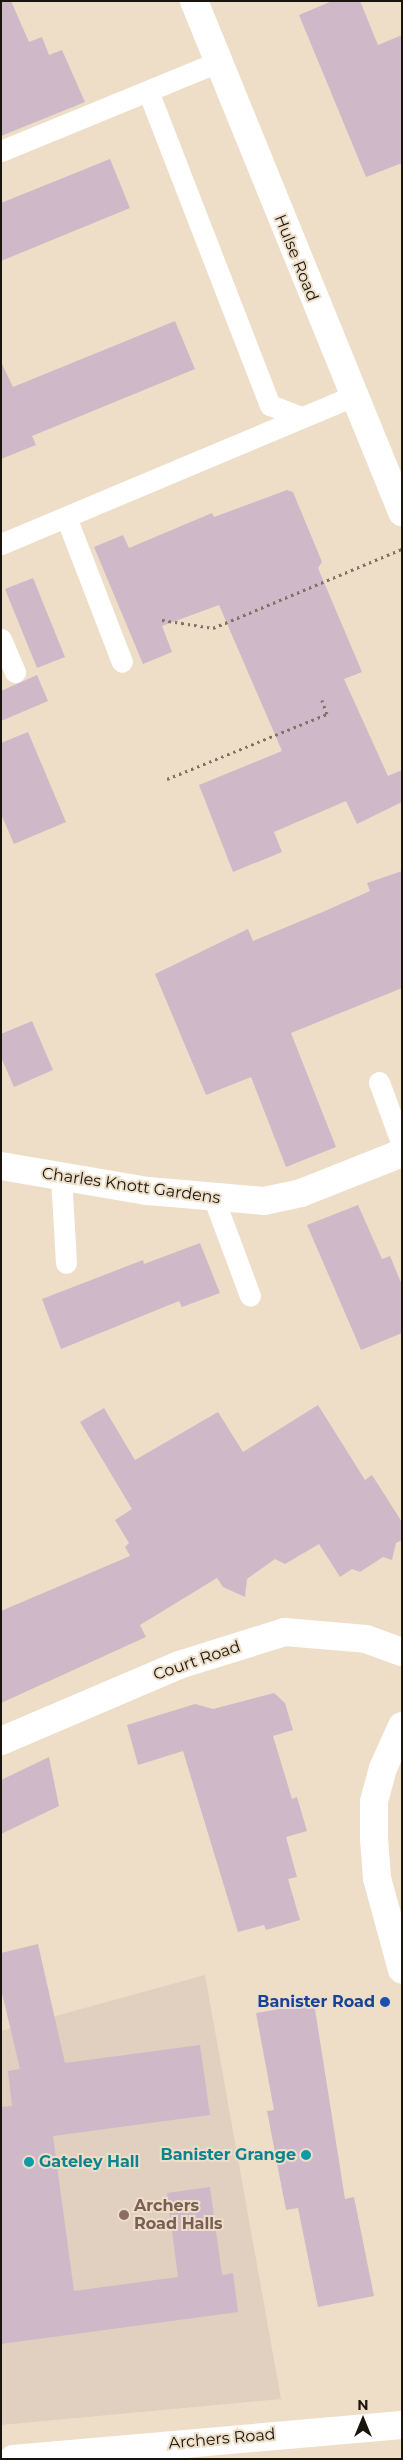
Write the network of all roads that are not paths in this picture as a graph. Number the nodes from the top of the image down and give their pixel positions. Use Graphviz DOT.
graph roads {
  1 [pos="194,1"];
  2 [pos="218,62"];
  3 [pos="148,91"];
  4 [pos="1,152"];
  5 [pos="353,396"];
  6 [pos="302,417"];
  7 [pos="402,512"];
  8 [pos="66,517"];
  9 [pos="1,544"];
  10 [pos="1,639"];
  11 [pos="122,662"];
  12 [pos="15,672"];
  13 [pos="379,1082"];
  14 [pos="402,1145"];
  15 [pos="402,1153"];
  16 [pos="1,1166"];
  17 [pos="61,1176"];
  18 [pos="214,1199"];
  19 [pos="66,1263"];
  20 [pos="250,1296"];
  21 [pos="402,1652"];
  22 [pos="402,1726"];
  23 [pos="1,1740"];
  24 [pos="402,1970"];
  25 [pos="402,2425"];
  26 [pos="175,2451"];
  27 [pos="12,2459"];
  1 -- 2 [label="street, Hulse Road"];
  2 -- 3 [label="lane"];
  2 -- 5 [label="street, Hulse Road"];
  3 -- 4 [label="lane"];
  3 -- 6 [label="lane"];
  5 -- 6 [label="lane"];
  5 -- 7 [label="street, Hulse Road"];
  6 -- 8 [label="lane"];
  8 -- 9 [label="lane"];
  8 -- 11 [label="lane"];
  10 -- 12 [label="lane"];
  13 -- 14 [label="lane"];
  15 -- 18 [label="street, Charles Knott Gardens"];
  16 -- 17 [label="street, Charles Knott Gardens"];
  17 -- 18 [label="street, Charles Knott Gardens"];
  17 -- 19 [label="lane"];
  18 -- 20 [label="lane"];
  21 -- 23 [label="street, Court Road"];
  22 -- 24 [label="street"];
  25 -- 26 [label="street, Archers Road"];
  26 -- 27 [label="street, Archers Road"];
}
